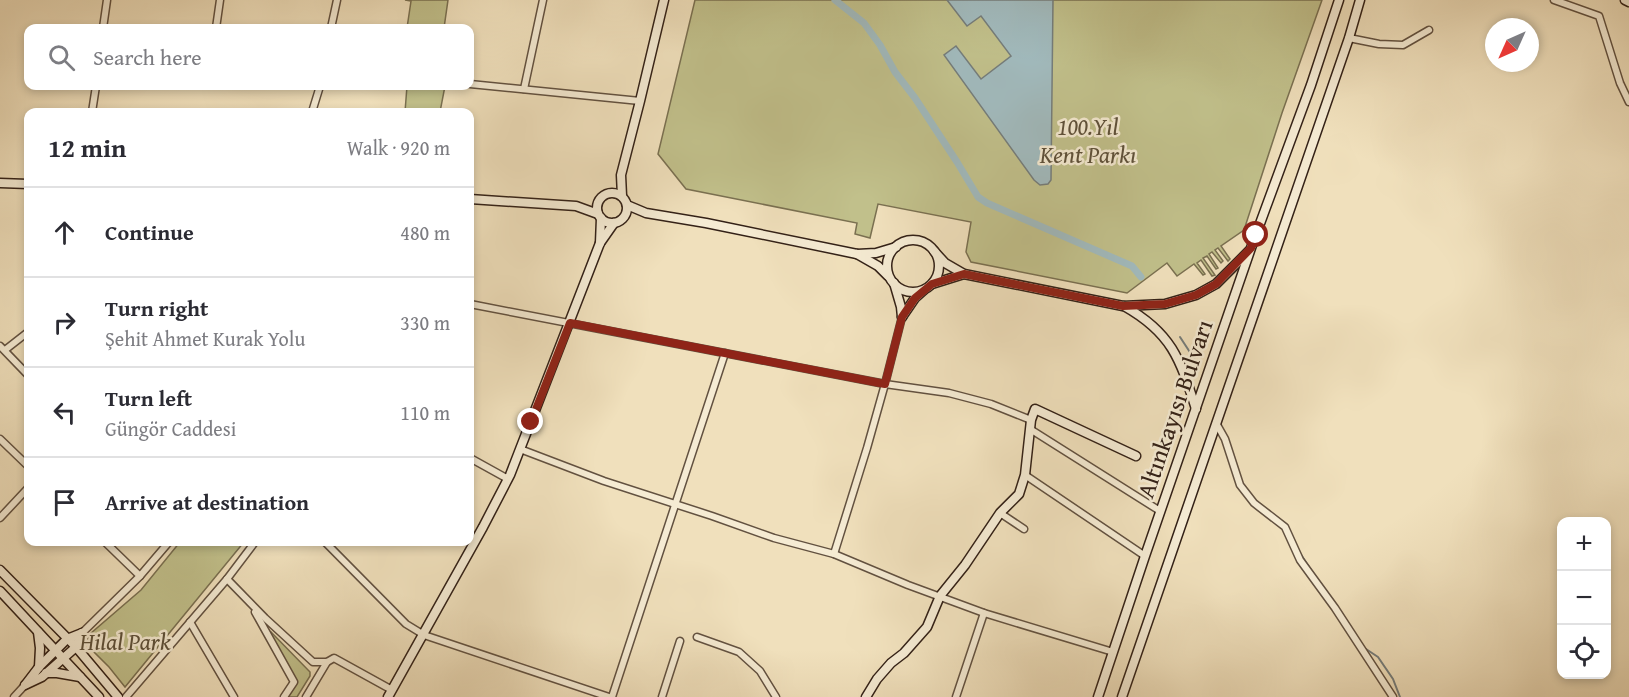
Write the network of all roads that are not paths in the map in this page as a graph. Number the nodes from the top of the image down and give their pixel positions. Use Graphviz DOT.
graph roads {
  1 [pos="107,0"];
  2 [pos="220,0"];
  3 [pos="337,0"];
  4 [pos="543,0"];
  5 [pos="664,0"];
  6 [pos="1340,0"];
  7 [pos="1360,0"];
  8 [pos="1554,0"];
  9 [pos="104,24"];
  10 [pos="217,24"];
  11 [pos="333,24"];
  12 [pos="1429,30"];
  13 [pos="1349,38"];
  14 [pos="474,84"];
  15 [pos="524,89"];
  16 [pos="95,90"];
  17 [pos="319,90"];
  18 [pos="640,101"];
  19 [pos="1629,102"];
  20 [pos="93,108"];
  21 [pos="313,108"];
  22 [pos="621,175"];
  23 [pos="0,183"];
  24 [pos="24,184"];
  25 [pos="608,194"];
  26 [pos="622,196"];
  27 [pos="474,199"];
  28 [pos="600,199"];
  29 [pos="627,205"];
  30 [pos="576,206"];
  31 [pos="646,213"];
  32 [pos="599,216"];
  33 [pos="623,219"];
  34 [pos="614,223"];
  35 [pos="600,243"];
  36 [pos="896,247"];
  37 [pos="1251,248"];
  38 [pos="934,251"];
  39 [pos="857,254"];
  40 [pos="964,274"];
  41 [pos="891,280"];
  42 [pos="928,287"];
  43 [pos="474,305"];
  44 [pos="1123,306"];
  45 [pos="902,317"];
  46 [pos="570,323"];
  47 [pos="24,334"];
  48 [pos="2,348"];
  49 [pos="725,354"];
  50 [pos="24,371"];
  51 [pos="885,384"];
  52 [pos="1196,410"];
  53 [pos="1215,423"];
  54 [pos="1031,424"];
  55 [pos="0,439"];
  56 [pos="520,449"];
  57 [pos="1136,456"];
  58 [pos="474,460"];
  59 [pos="24,462"];
  60 [pos="1025,475"];
  61 [pos="508,479"];
  62 [pos="24,492"];
  63 [pos="674,505"];
  64 [pos="1160,511"];
  65 [pos="1000,513"];
  66 [pos="0,518"];
  67 [pos="1024,529"];
  68 [pos="474,543"];
  69 [pos="109,546"];
  70 [pos="166,546"];
  71 [pos="252,546"];
  72 [pos="329,546"];
  73 [pos="335,546"];
  74 [pos="473,546"];
  75 [pos="333,550"];
  76 [pos="834,554"];
  77 [pos="1145,556"];
  78 [pos="0,570"];
  79 [pos="140,576"];
  80 [pos="227,579"];
  81 [pos="0,591"];
  82 [pos="940,596"];
  83 [pos="250,603"];
  84 [pos="984,613"];
  85 [pos="190,622"];
  86 [pos="38,632"];
  87 [pos="82,633"];
  88 [pos="424,634"];
  89 [pos="697,637"];
  90 [pos="67,639"];
  91 [pos="680,640"];
  92 [pos="76,647"];
  93 [pos="56,650"];
  94 [pos="1113,652"];
  95 [pos="63,658"];
  96 [pos="327,662"];
  97 [pos="39,667"];
  98 [pos="46,673"];
  99 [pos="80,677"];
  100 [pos="26,685"];
  101 [pos="390,693"];
  102 [pos="14,697"];
  103 [pos="99,697"];
  104 [pos="118,697"];
  105 [pos="126,697"];
  106 [pos="234,697"];
  107 [pos="284,697"];
  108 [pos="306,697"];
  109 [pos="611,697"];
  110 [pos="662,697"];
  111 [pos="776,697"];
  112 [pos="866,697"];
  113 [pos="956,697"];
  114 [pos="1098,697"];
  115 [pos="1122,697"];
  116 [pos="1393,697"];
  1 -- 9 [label="street"];
  2 -- 10 [label="street"];
  3 -- 11 [label="street"];
  4 -- 15 [label="street"];
  5 -- 18 [label="main road"];
  6 -- 37 [label="main road, Altınkayısı Bulvarı"];
  7 -- 13 [label="main road, Altınkayısı Bulvarı"];
  8 -- 19 [label="street"];
  12 -- 13 [label="street"];
  13 -- 53 [label="main road, Altınkayısı Bulvarı"];
  14 -- 15 [label="street"];
  15 -- 18 [label="street"];
  16 -- 20 [label="street"];
  17 -- 21 [label="street"];
  18 -- 22 [label="main road"];
  22 -- 25 [label="main road"];
  22 -- 26 [label="main road"];
  23 -- 24 [label="main road"];
  25 -- 26 [label="main road"];
  25 -- 28 [label="main road"];
  26 -- 29 [label="main road"];
  27 -- 30 [label="main road"];
  28 -- 30 [label="main road"];
  28 -- 32 [label="main road"];
  29 -- 31 [label="main road"];
  29 -- 33 [label="main road"];
  30 -- 32 [label="main road"];
  31 -- 33 [label="main road"];
  31 -- 39 [label="main road"];
  32 -- 34 [label="main road"];
  32 -- 35 [label="main road"];
  33 -- 34 [label="main road"];
  34 -- 35 [label="main road"];
  35 -- 46 [label="main road"];
  36 -- 38 [label="main road"];
  36 -- 39 [label="main road"];
  36 -- 41 [label="main road"];
  37 -- 44 [label="main road"];
  37 -- 52 [label="main road, Altınkayısı Bulvarı"];
  38 -- 40 [label="main road"];
  38 -- 42 [label="main road"];
  39 -- 41 [label="main road"];
  40 -- 42 [label="main road"];
  40 -- 44 [label="main road"];
  41 -- 42 [label="main road"];
  41 -- 45 [label="main road"];
  42 -- 45 [label="main road"];
  43 -- 46 [label="street"];
  44 -- 52 [label="main road"];
  45 -- 51 [label="street"];
  46 -- 49 [label="street"];
  46 -- 56 [label="main road"];
  47 -- 48 [label="street"];
  48 -- 50 [label="street"];
  49 -- 51 [label="street"];
  49 -- 63 [label="street"];
  51 -- 54 [label="street"];
  51 -- 76 [label="street"];
  52 -- 64 [label="main road, Altınkayısı Bulvarı"];
  53 -- 115 [label="main road, Altınkayısı Bulvarı"];
  53 -- 116 [label="street"];
  54 -- 57 [label="main road"];
  54 -- 60 [label="main road"];
  54 -- 64 [label="street"];
  55 -- 59 [label="street"];
  56 -- 61 [label="main road"];
  56 -- 63 [label="street"];
  58 -- 61 [label="street"];
  60 -- 65 [label="main road"];
  60 -- 77 [label="street"];
  61 -- 68 [label="main road"];
  62 -- 66 [label="street"];
  63 -- 76 [label="street"];
  63 -- 109 [label="street"];
  64 -- 77 [label="main road, Altınkayısı Bulvarı"];
  65 -- 67 [label="street"];
  65 -- 82 [label="main road"];
  69 -- 79 [label="street"];
  70 -- 79 [label="street"];
  71 -- 80 [label="street"];
  72 -- 75 [label="street"];
  73 -- 75 [label="street"];
  74 -- 88 [label="main road"];
  75 -- 88 [label="street"];
  76 -- 82 [label="street"];
  77 -- 94 [label="main road, Altınkayısı Bulvarı"];
  78 -- 90 [label="main road"];
  79 -- 87 [label="street"];
  80 -- 83 [label="street"];
  80 -- 85 [label="street"];
  81 -- 86 [label="main road"];
  82 -- 84 [label="street"];
  82 -- 112 [label="main road"];
  83 -- 96 [label="street"];
  83 -- 107 [label="street"];
  84 -- 94 [label="street"];
  84 -- 113 [label="street"];
  85 -- 105 [label="street"];
  85 -- 106 [label="street"];
  86 -- 93 [label="main road"];
  86 -- 97 [label="main road"];
  87 -- 90 [label="main road"];
  87 -- 92 [label="main road"];
  88 -- 101 [label="main road"];
  88 -- 109 [label="street"];
  89 -- 111 [label="street"];
  90 -- 92 [label="main road"];
  90 -- 93 [label="main road"];
  91 -- 110 [label="street"];
  92 -- 95 [label="main road"];
  92 -- 104 [label="main road"];
  93 -- 95 [label="main road"];
  93 -- 97 [label="main road"];
  94 -- 114 [label="main road, Altınkayısı Bulvarı"];
  95 -- 98 [label="main road"];
  95 -- 99 [label="main road"];
  96 -- 101 [label="street"];
  96 -- 108 [label="street"];
  97 -- 100 [label="main road"];
  98 -- 99 [label="main road"];
  98 -- 100 [label="main road"];
  99 -- 103 [label="main road"];
  100 -- 102 [label="street"];
}
